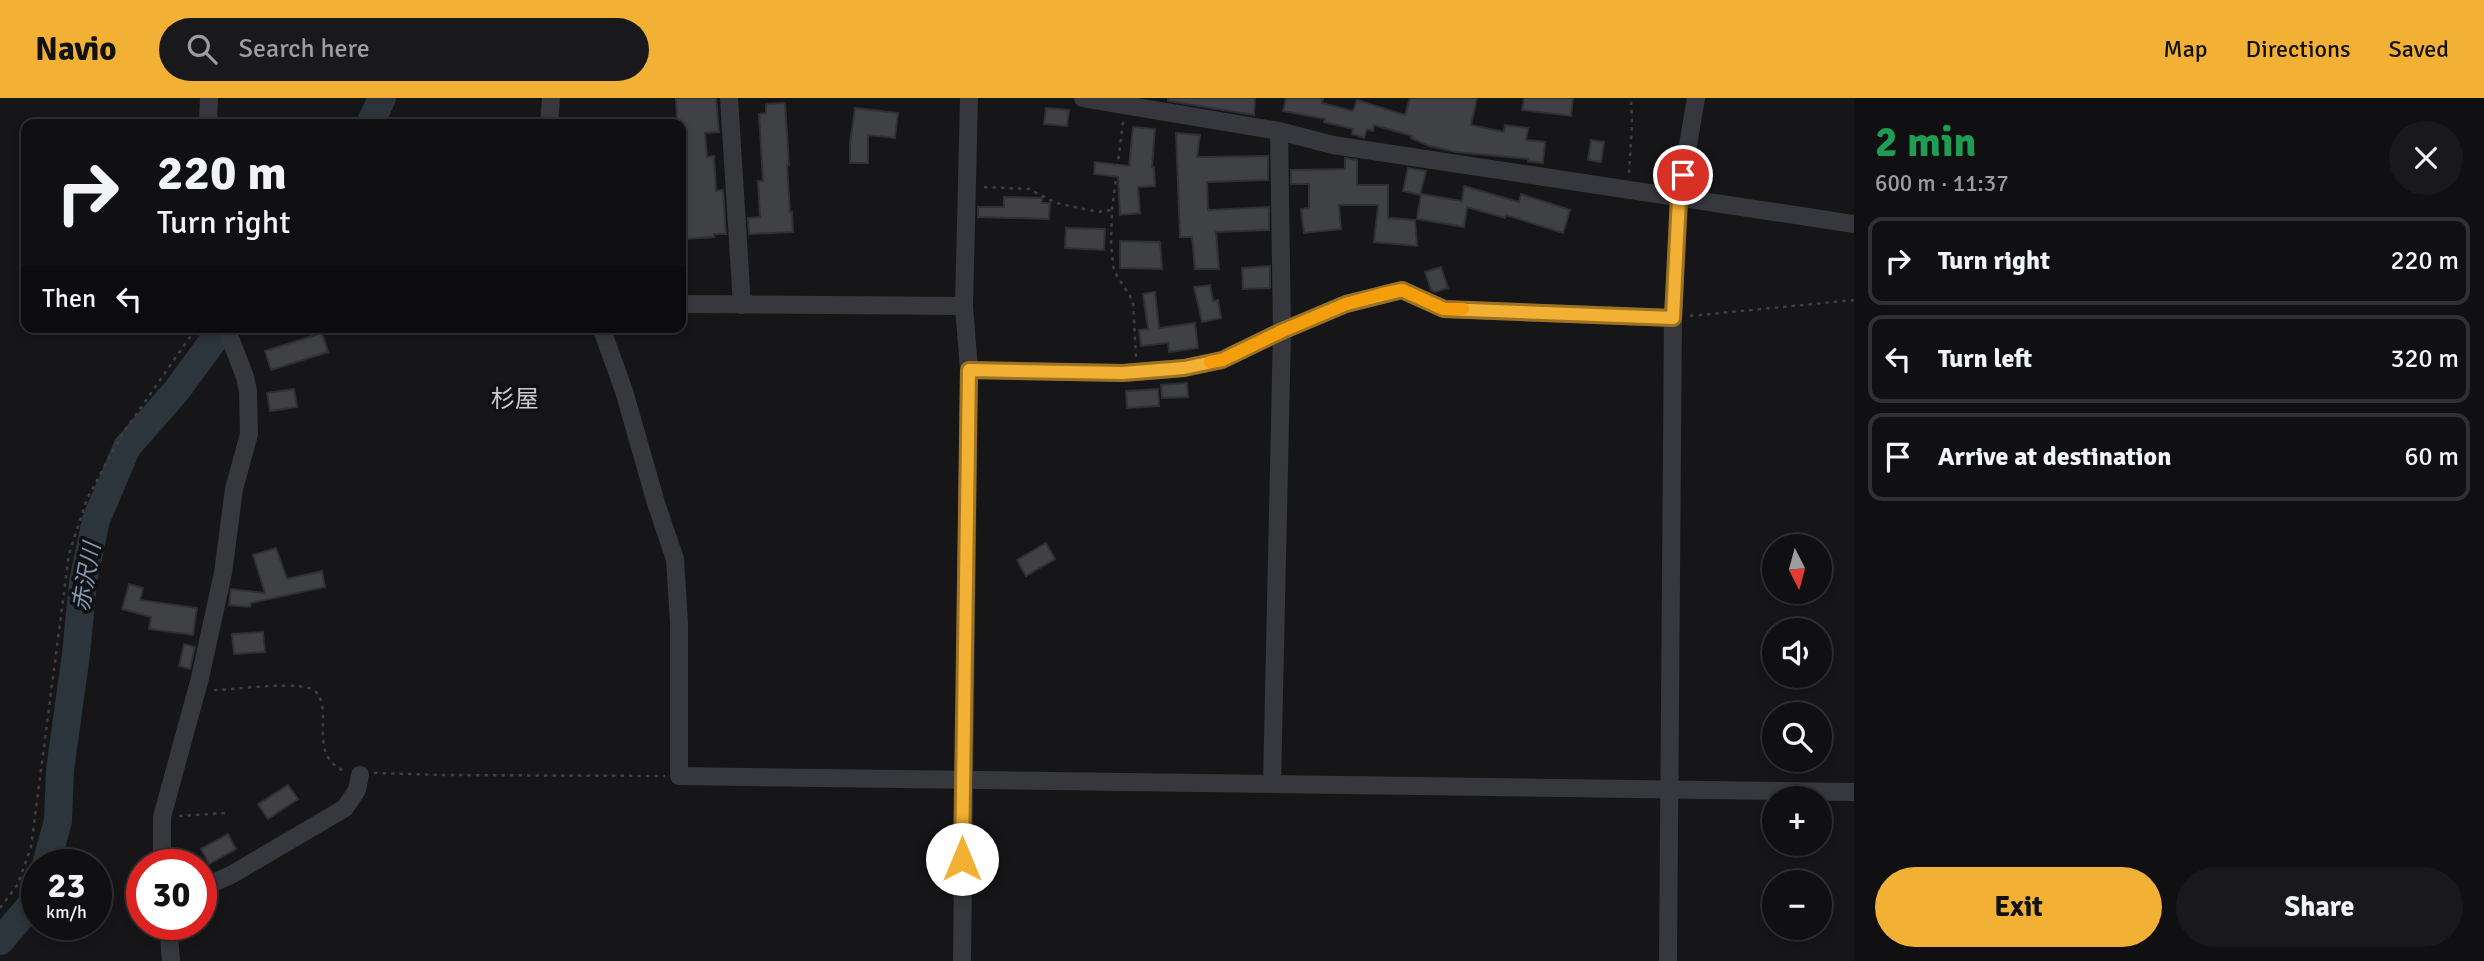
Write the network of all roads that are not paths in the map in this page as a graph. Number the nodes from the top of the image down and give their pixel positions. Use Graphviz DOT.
graph roads {
  1 [pos="209,98"];
  2 [pos="551,98"];
  3 [pos="729,98"];
  4 [pos="969,98"];
  5 [pos="1083,98"];
  6 [pos="1696,98"];
  7 [pos="208,119"];
  8 [pos="549,119"];
  9 [pos="1279,131"];
  10 [pos="1679,198"];
  11 [pos="1854,224"];
  12 [pos="686,304"];
  13 [pos="742,305"];
  14 [pos="964,306"];
  15 [pos="1673,318"];
  16 [pos="1282,331"];
  17 [pos="228,333"];
  18 [pos="603,333"];
  19 [pos="969,370"];
  20 [pos="360,775"];
  21 [pos="963,782"];
  22 [pos="1272,785"];
  23 [pos="1669,790"];
  24 [pos="1854,792"];
  25 [pos="162,849"];
  26 [pos="217,882"];
  27 [pos="169,940"];
  28 [pos="171,961"];
  29 [pos="962,961"];
  30 [pos="1668,961"];
  1 -- 7 [label="street"];
  2 -- 8 [label="street"];
  3 -- 13 [label="street"];
  4 -- 14 [label="street"];
  5 -- 9 [label="street"];
  6 -- 10 [label="street"];
  9 -- 10 [label="street"];
  9 -- 16 [label="street"];
  10 -- 11 [label="street"];
  10 -- 15 [label="street"];
  12 -- 13 [label="street"];
  13 -- 14 [label="street"];
  14 -- 19 [label="street"];
  15 -- 16 [label="street"];
  15 -- 23 [label="street"];
  16 -- 19 [label="street"];
  16 -- 22 [label="street"];
  17 -- 25 [label="street"];
  18 -- 21 [label="street"];
  19 -- 21 [label="street"];
  20 -- 26 [label="street"];
  21 -- 22 [label="street"];
  21 -- 29 [label="street"];
  22 -- 23 [label="street"];
  23 -- 24 [label="street"];
  23 -- 30 [label="street"];
  27 -- 28 [label="street"];
}
